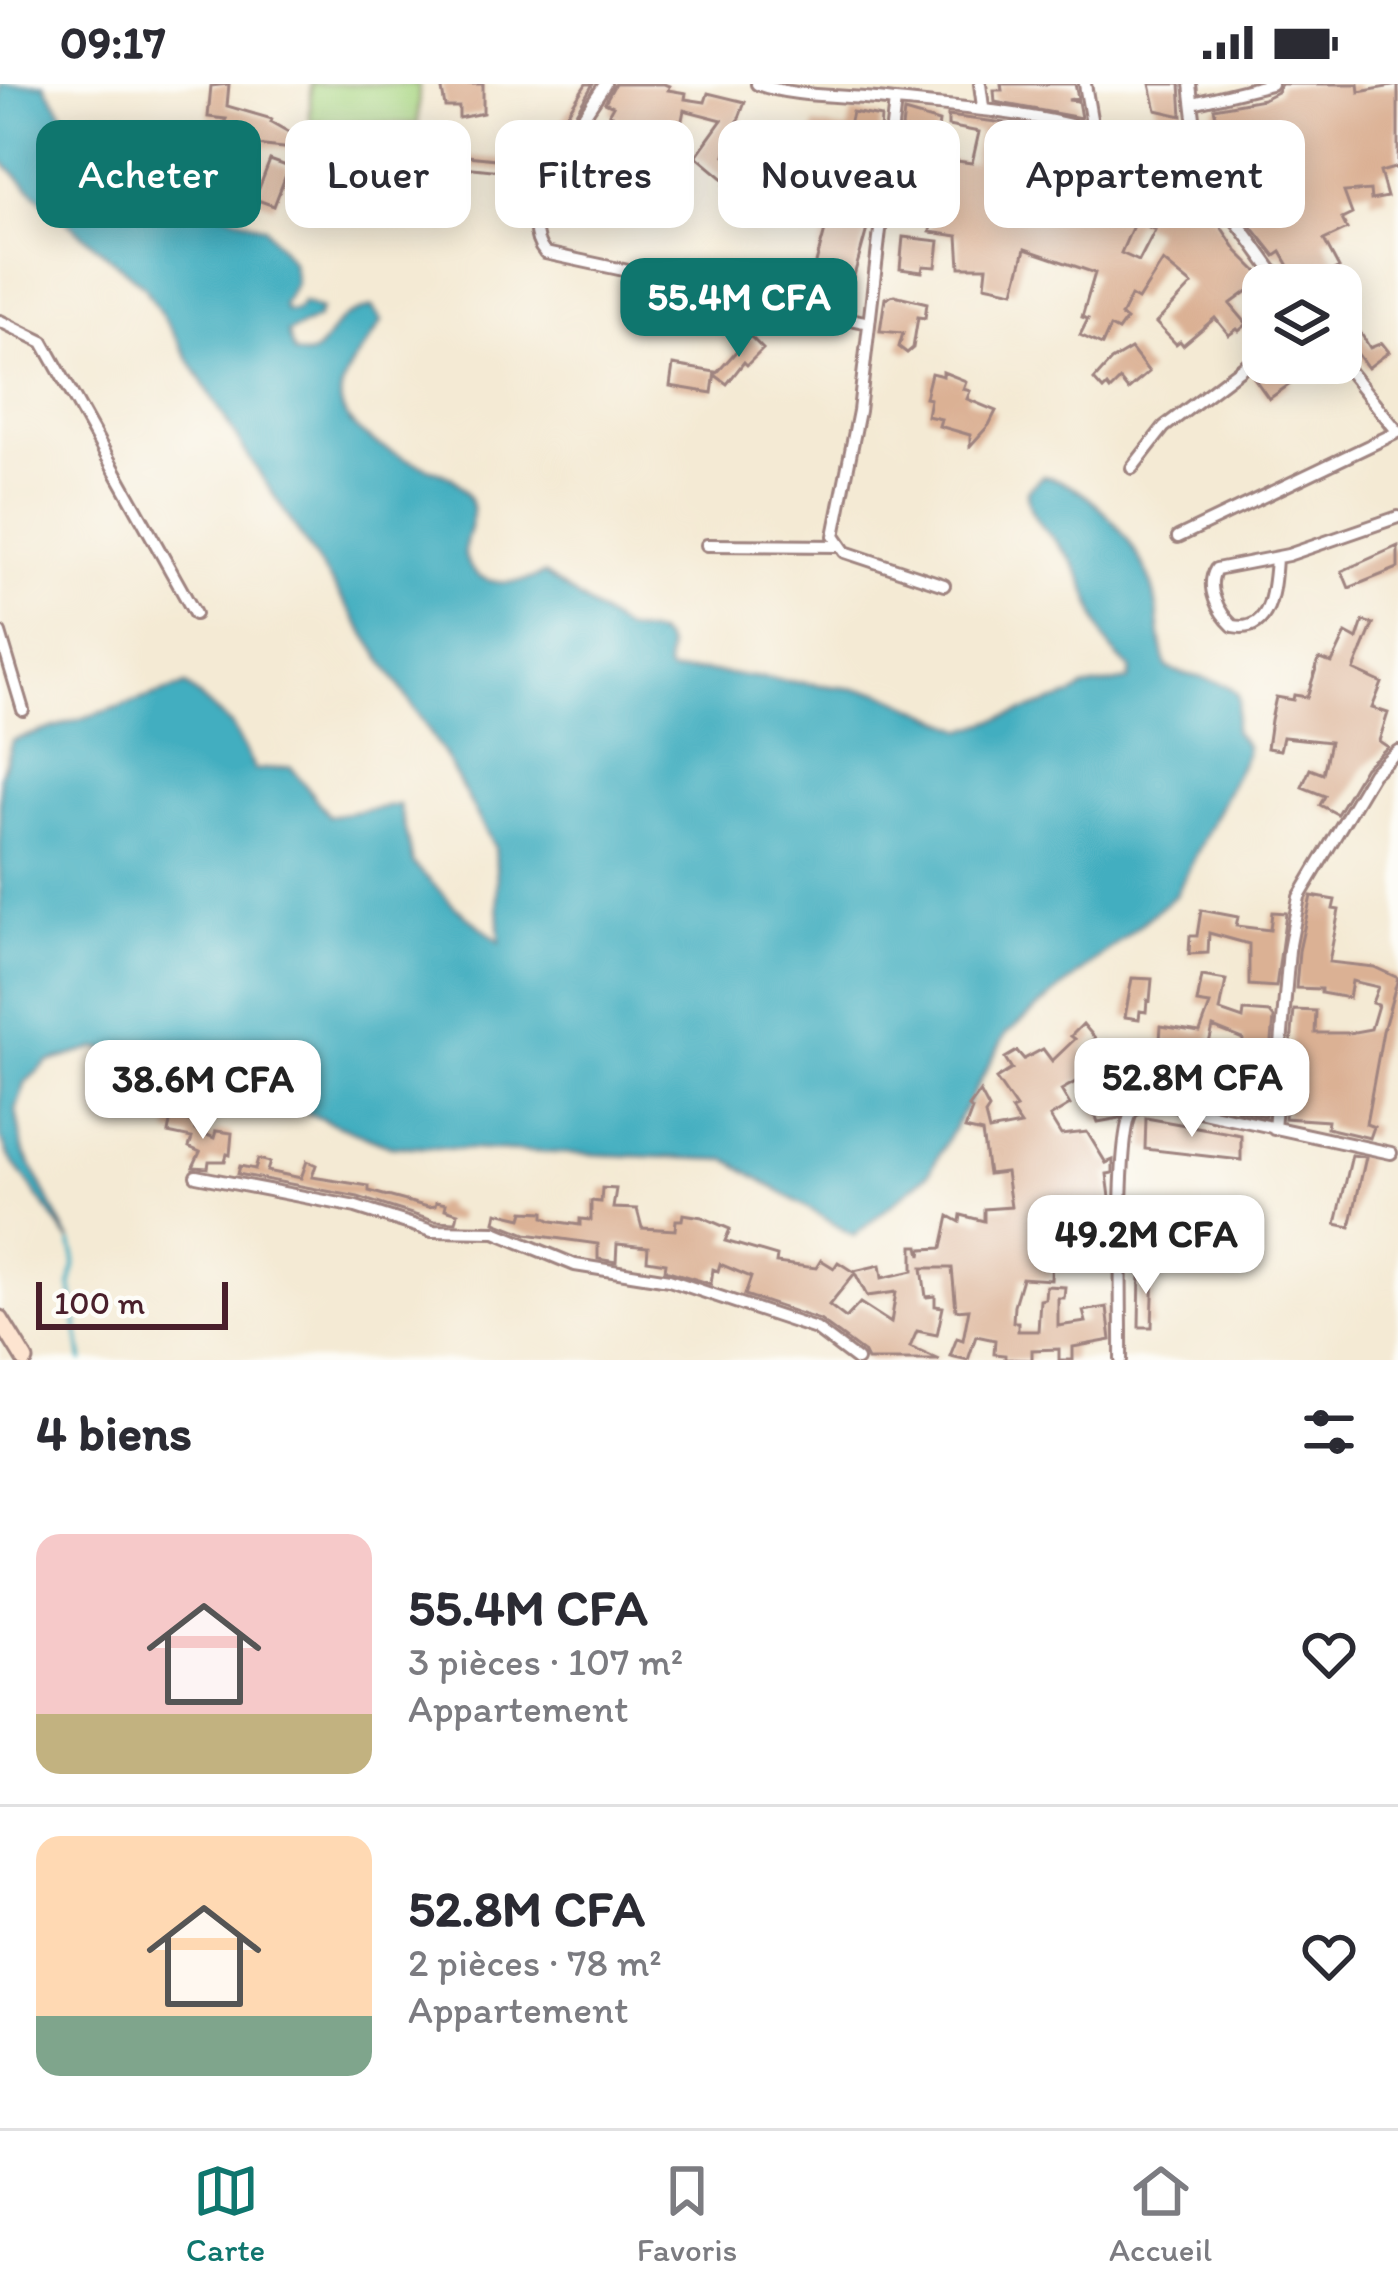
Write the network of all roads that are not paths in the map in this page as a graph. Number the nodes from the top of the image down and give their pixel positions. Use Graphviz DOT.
graph roads {
  1 [pos="605,84"];
  2 [pos="758,84"];
  3 [pos="980,84"];
  4 [pos="1085,84"];
  5 [pos="1190,84"];
  6 [pos="1271,84"];
  7 [pos="895,101"];
  8 [pos="1193,103"];
  9 [pos="982,107"];
  10 [pos="1045,120"];
  11 [pos="1091,120"];
  12 [pos="1195,120"];
  13 [pos="1240,228"];
  14 [pos="1266,264"];
  15 [pos="0,321"];
  16 [pos="869,323"];
  17 [pos="1242,368"];
  18 [pos="1359,384"];
  19 [pos="1132,468"];
  20 [pos="1398,517"];
  21 [pos="1178,537"];
  22 [pos="706,545"];
  23 [pos="838,546"];
  24 [pos="1276,558"];
  25 [pos="944,585"];
  26 [pos="195,614"];
  27 [pos="0,633"];
  28 [pos="23,710"];
  29 [pos="1398,751"];
  30 [pos="1274,1129"];
  31 [pos="1391,1153"];
  32 [pos="196,1176"];
  33 [pos="0,1319"];
  34 [pos="25,1360"];
  35 [pos="857,1360"];
  36 [pos="1121,1360"];
  1 -- 16 [label="street"];
  2 -- 7 [label="street"];
  3 -- 9 [label="street"];
  4 -- 11 [label="street"];
  5 -- 8 [label="street"];
  6 -- 8 [label="street"];
  7 -- 9 [label="street"];
  7 -- 16 [label="street"];
  8 -- 12 [label="street"];
  9 -- 10 [label="street"];
  13 -- 14 [label="street"];
  15 -- 26 [label="street"];
  16 -- 23 [label="street"];
  17 -- 19 [label="street"];
  18 -- 21 [label="street"];
  20 -- 24 [label="street"];
  22 -- 23 [label="street"];
  23 -- 25 [label="street"];
  24 -- 24 [label="street"];
  27 -- 28 [label="street"];
  29 -- 30 [label="street"];
  30 -- 31 [label="street"];
  30 -- 36 [label="street"];
  32 -- 35 [label="street"];
  33 -- 34 [label="main road"];
}
